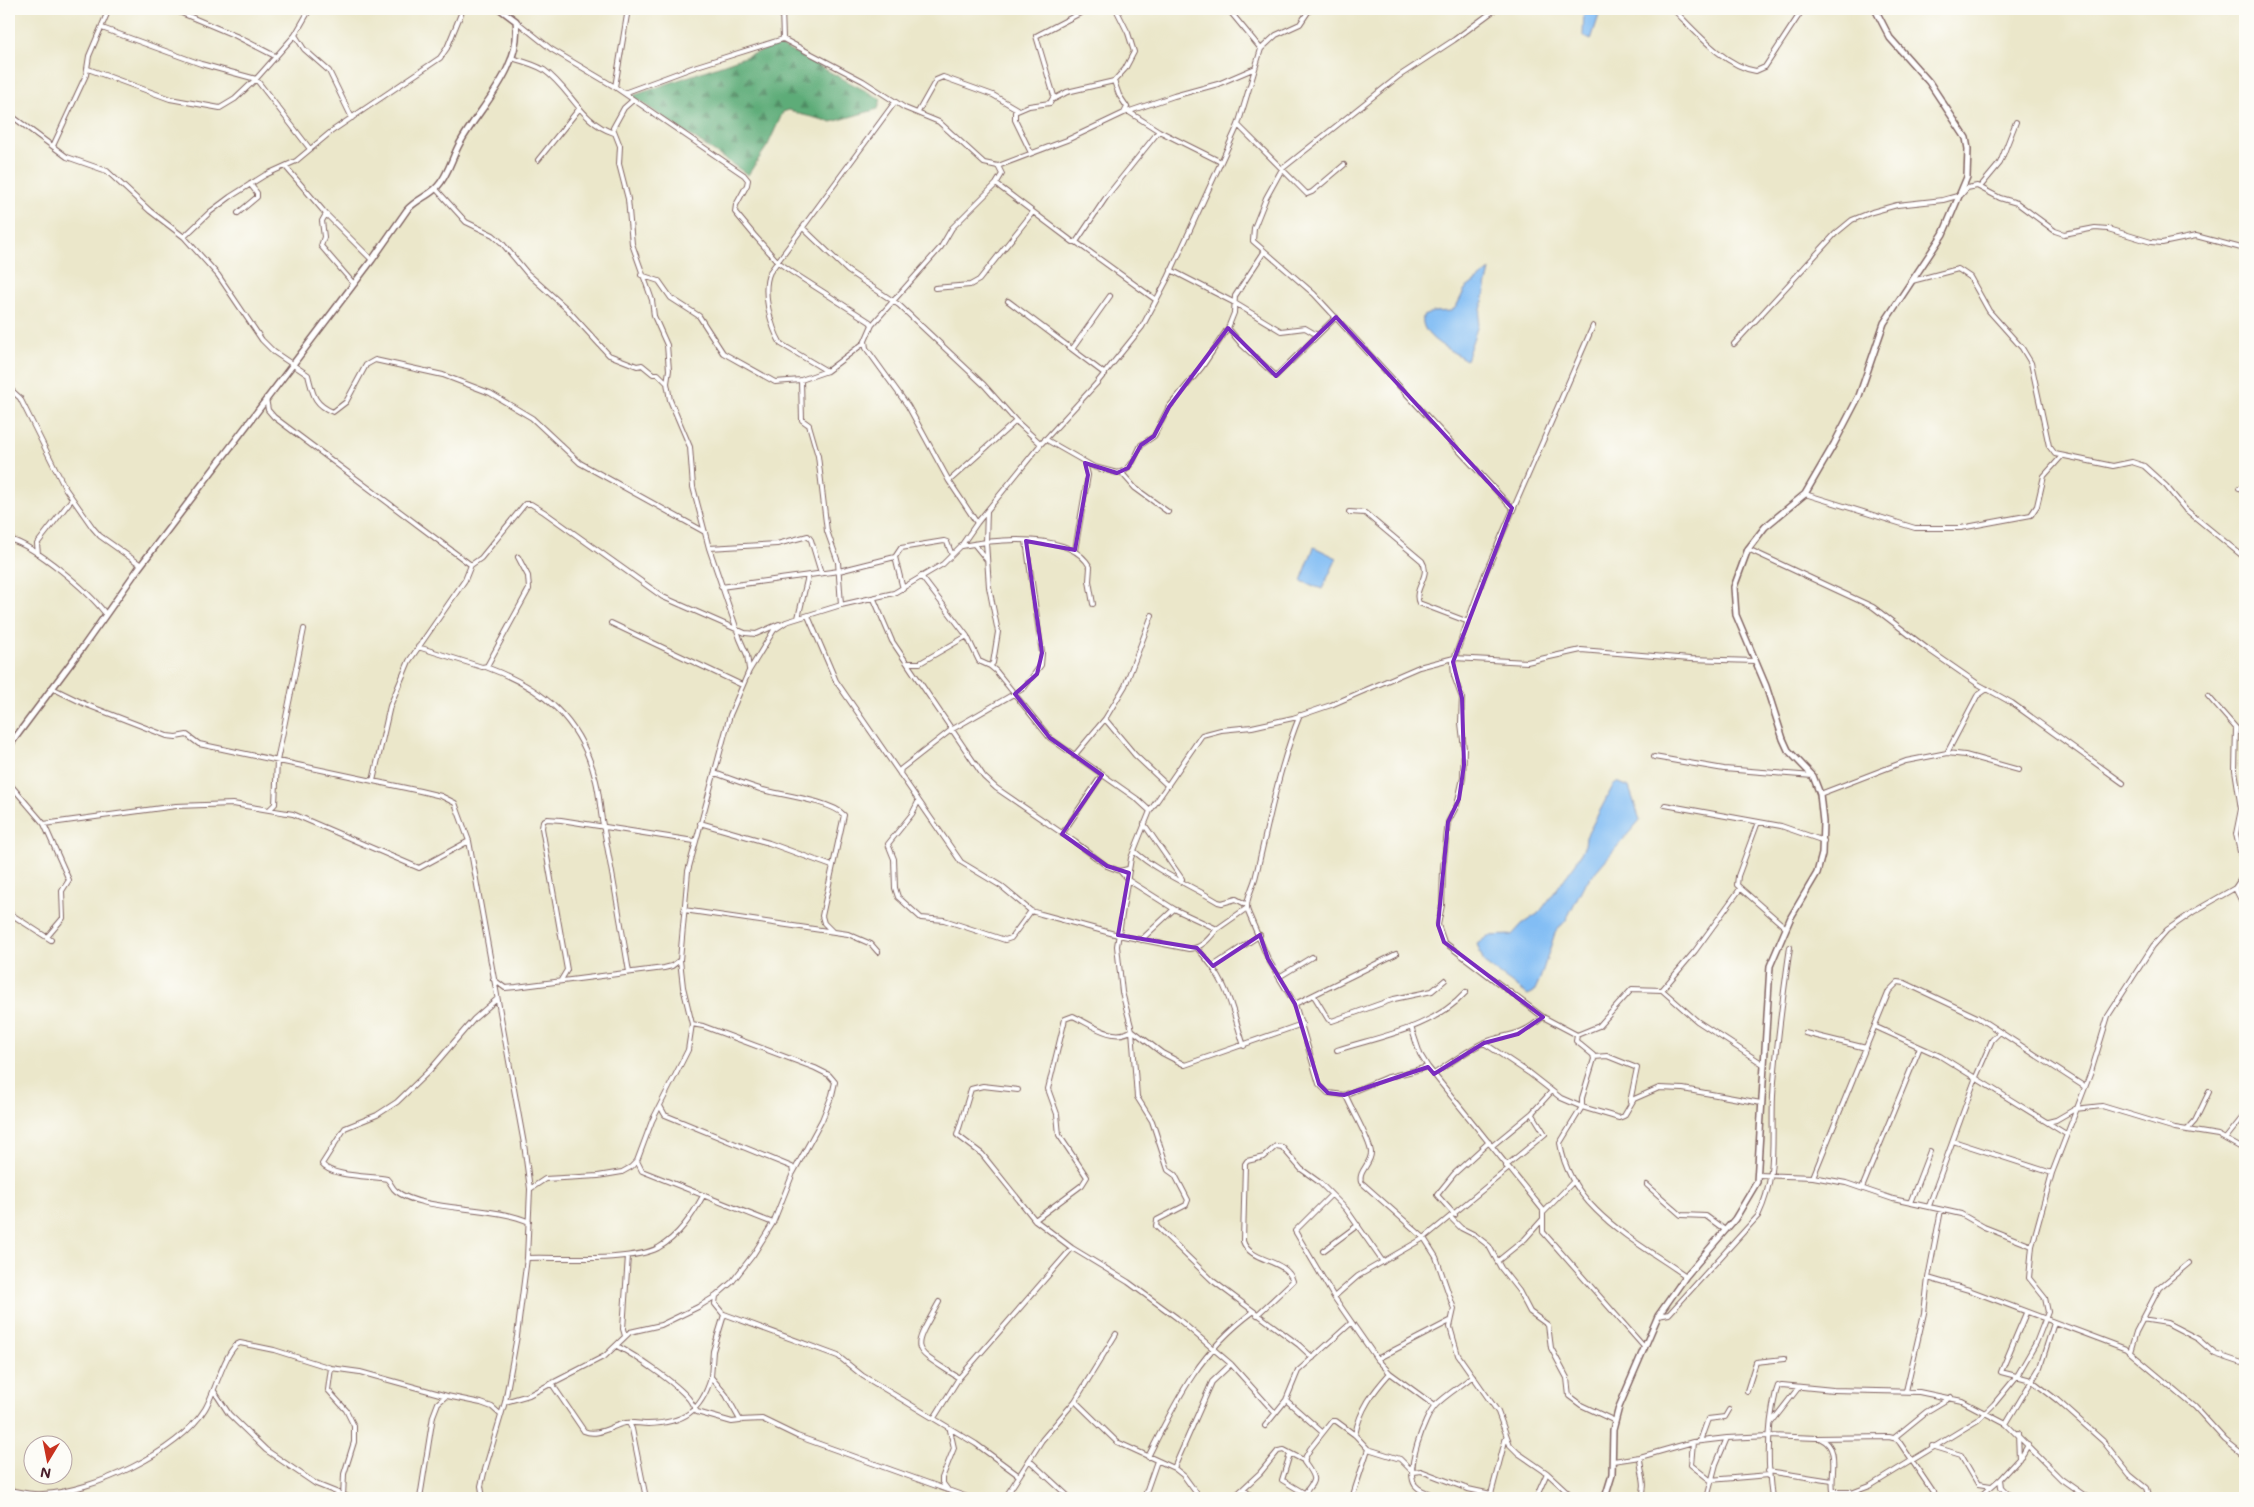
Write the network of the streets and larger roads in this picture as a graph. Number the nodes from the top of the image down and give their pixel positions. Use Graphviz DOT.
graph roads {
  1 [pos="109,9"];
  2 [pos="172,9"];
  3 [pos="310,9"];
  4 [pos="463,9"];
  5 [pos="628,9"];
  6 [pos="782,9"];
  7 [pos="1088,9"];
  8 [pos="1116,9"];
  9 [pos="1228,9"];
  10 [pos="1310,9"];
  11 [pos="1496,9"];
  12 [pos="1673,9"];
  13 [pos="1803,9"];
  14 [pos="1875,9"];
  15 [pos="504,10"];
  16 [pos="516,21"];
  17 [pos="102,28"];
  18 [pos="295,35"];
  19 [pos="782,40"];
  20 [pos="1261,49"];
  21 [pos="275,56"];
  22 [pos="510,58"];
  23 [pos="88,69"];
  24 [pos="1253,69"];
  25 [pos="256,79"];
  26 [pos="1114,81"];
  27 [pos="615,87"];
  28 [pos="624,93"];
  29 [pos="1054,99"];
  30 [pos="633,100"];
  31 [pos="895,102"];
  32 [pos="579,109"];
  33 [pos="1017,109"];
  34 [pos="918,112"];
  35 [pos="1126,113"];
  36 [pos="9,114"];
  37 [pos="352,118"];
  38 [pos="2016,122"];
  39 [pos="1238,125"];
  40 [pos="1159,131"];
  41 [pos="614,132"];
  42 [pos="53,146"];
  43 [pos="310,149"];
  44 [pos="1031,153"];
  45 [pos="538,160"];
  46 [pos="1221,162"];
  47 [pos="1344,165"];
  48 [pos="285,166"];
  49 [pos="998,166"];
  50 [pos="1282,169"];
  51 [pos="250,184"];
  52 [pos="996,184"];
  53 [pos="1980,187"];
  54 [pos="436,189"];
  55 [pos="1960,196"];
  56 [pos="1033,212"];
  57 [pos="238,213"];
  58 [pos="326,214"];
  59 [pos="803,228"];
  60 [pos="184,237"];
  61 [pos="1076,242"];
  62 [pos="2245,249"];
  63 [pos="1264,252"];
  64 [pos="372,260"];
  65 [pos="778,262"];
  66 [pos="1171,270"];
  67 [pos="641,275"];
  68 [pos="1912,281"];
  69 [pos="353,283"];
  70 [pos="935,288"];
  71 [pos="1110,296"];
  72 [pos="894,300"];
  73 [pos="1156,300"];
  74 [pos="1008,301"];
  75 [pos="1234,302"];
  76 [pos="1336,317"];
  77 [pos="872,325"];
  78 [pos="1593,326"];
  79 [pos="1228,328"];
  80 [pos="1317,335"];
  81 [pos="864,343"];
  82 [pos="1734,344"];
  83 [pos="1073,348"];
  84 [pos="292,365"];
  85 [pos="827,370"];
  86 [pos="1105,374"];
  87 [pos="801,380"];
  88 [pos="667,383"];
  89 [pos="9,388"];
  90 [pos="266,398"];
  91 [pos="258,410"];
  92 [pos="270,413"];
  93 [pos="1016,421"];
  94 [pos="1045,439"];
  95 [pos="1041,444"];
  96 [pos="2061,457"];
  97 [pos="1085,463"];
  98 [pos="1121,472"];
  99 [pos="950,481"];
  100 [pos="2239,488"];
  101 [pos="2245,489"];
  102 [pos="1805,494"];
  103 [pos="72,499"];
  104 [pos="1512,508"];
  105 [pos="987,511"];
  106 [pos="1168,512"];
  107 [pos="1349,512"];
  108 [pos="977,523"];
  109 [pos="705,532"];
  110 [pos="9,539"];
  111 [pos="1026,541"];
  112 [pos="986,542"];
  113 [pos="974,544"];
  114 [pos="962,546"];
  115 [pos="708,548"];
  116 [pos="1748,549"];
  117 [pos="1075,550"];
  118 [pos="38,554"];
  119 [pos="952,556"];
  120 [pos="518,557"];
  121 [pos="895,557"];
  122 [pos="2245,558"];
  123 [pos="987,560"];
  124 [pos="141,565"];
  125 [pos="471,565"];
  126 [pos="839,571"];
  127 [pos="821,573"];
  128 [pos="808,576"];
  129 [pos="921,576"];
  130 [pos="721,587"];
  131 [pos="903,589"];
  132 [pos="874,599"];
  133 [pos="1093,604"];
  134 [pos="841,605"];
  135 [pos="106,613"];
  136 [pos="1152,615"];
  137 [pos="808,616"];
  138 [pos="798,618"];
  139 [pos="1466,621"];
  140 [pos="611,623"];
  141 [pos="781,624"];
  142 [pos="304,629"];
  143 [pos="738,631"];
  144 [pos="967,636"];
  145 [pos="418,647"];
  146 [pos="1454,658"];
  147 [pos="1755,661"];
  148 [pos="906,663"];
  149 [pos="990,666"];
  150 [pos="486,667"];
  151 [pos="749,671"];
  152 [pos="742,685"];
  153 [pos="52,688"];
  154 [pos="1987,689"];
  155 [pos="1015,694"];
  156 [pos="2208,696"];
  157 [pos="1300,715"];
  158 [pos="1105,719"];
  159 [pos="951,730"];
  160 [pos="9,746"];
  161 [pos="1947,753"];
  162 [pos="1074,756"];
  163 [pos="1654,757"];
  164 [pos="277,762"];
  165 [pos="2019,770"];
  166 [pos="715,774"];
  167 [pos="900,774"];
  168 [pos="1102,776"];
  169 [pos="1812,776"];
  170 [pos="373,781"];
  171 [pos="9,783"];
  172 [pos="2123,783"];
  173 [pos="1168,786"];
  174 [pos="1820,794"];
  175 [pos="918,802"];
  176 [pos="1665,805"];
  177 [pos="270,809"];
  178 [pos="1150,812"];
  179 [pos="1758,822"];
  180 [pos="700,823"];
  181 [pos="44,824"];
  182 [pos="1144,824"];
  183 [pos="603,826"];
  184 [pos="1062,834"];
  185 [pos="469,841"];
  186 [pos="694,841"];
  187 [pos="1824,841"];
  188 [pos="1134,851"];
  189 [pos="832,866"];
  190 [pos="1128,869"];
  191 [pos="1120,871"];
  192 [pos="1128,880"];
  193 [pos="1183,880"];
  194 [pos="2235,888"];
  195 [pos="1740,889"];
  196 [pos="1247,906"];
  197 [pos="2245,908"];
  198 [pos="1174,909"];
  199 [pos="684,910"];
  200 [pos="1032,910"];
  201 [pos="9,913"];
  202 [pos="1786,928"];
  203 [pos="1217,929"];
  204 [pos="832,931"];
  205 [pos="1118,935"];
  206 [pos="1260,935"];
  207 [pos="1140,940"];
  208 [pos="1790,947"];
  209 [pos="1197,948"];
  210 [pos="878,952"];
  211 [pos="1396,954"];
  212 [pos="1312,956"];
  213 [pos="680,960"];
  214 [pos="672,966"];
  215 [pos="1214,966"];
  216 [pos="681,971"];
  217 [pos="629,972"];
  218 [pos="1279,977"];
  219 [pos="494,979"];
  220 [pos="560,980"];
  221 [pos="1445,980"];
  222 [pos="505,988"];
  223 [pos="1662,990"];
  224 [pos="1466,992"];
  225 [pos="1314,996"];
  226 [pos="496,997"];
  227 [pos="1295,1004"];
  228 [pos="1542,1017"];
  229 [pos="692,1024"];
  230 [pos="1302,1024"];
  231 [pos="1411,1027"];
  232 [pos="1876,1027"];
  233 [pos="1132,1030"];
  234 [pos="2000,1032"];
  235 [pos="1805,1033"];
  236 [pos="1577,1035"];
  237 [pos="1484,1043"];
  238 [pos="1244,1046"];
  239 [pos="1920,1047"];
  240 [pos="1866,1048"];
  241 [pos="1337,1050"];
  242 [pos="1594,1057"];
  243 [pos="1763,1064"];
  244 [pos="1428,1067"];
  245 [pos="1434,1074"];
  246 [pos="1976,1077"];
  247 [pos="2085,1087"];
  248 [pos="1018,1090"];
  249 [pos="1552,1091"];
  250 [pos="2209,1092"];
  251 [pos="1344,1095"];
  252 [pos="1630,1102"];
  253 [pos="1761,1103"];
  254 [pos="660,1106"];
  255 [pos="1582,1107"];
  256 [pos="2075,1109"];
  257 [pos="1532,1113"];
  258 [pos="2245,1114"];
  259 [pos="2048,1122"];
  260 [pos="2187,1130"];
  261 [pos="2066,1134"];
  262 [pos="2226,1138"];
  263 [pos="1953,1141"];
  264 [pos="1489,1142"];
  265 [pos="1492,1146"];
  266 [pos="2245,1150"];
  267 [pos="1930,1151"];
  268 [pos="637,1161"];
  269 [pos="1507,1167"];
  270 [pos="793,1173"];
  271 [pos="2052,1173"];
  272 [pos="1772,1174"];
  273 [pos="1758,1175"];
  274 [pos="1813,1177"];
  275 [pos="1574,1181"];
  276 [pos="1647,1185"];
  277 [pos="1862,1188"];
  278 [pos="530,1189"];
  279 [pos="1331,1195"];
  280 [pos="703,1196"];
  281 [pos="1910,1203"];
  282 [pos="1929,1206"];
  283 [pos="1941,1210"];
  284 [pos="1544,1212"];
  285 [pos="1453,1216"];
  286 [pos="1036,1220"];
  287 [pos="1542,1220"];
  288 [pos="529,1222"];
  289 [pos="773,1223"];
  290 [pos="1358,1225"];
  291 [pos="1725,1230"];
  292 [pos="1424,1238"];
  293 [pos="2032,1246"];
  294 [pos="1072,1248"];
  295 [pos="1323,1251"];
  296 [pos="628,1256"];
  297 [pos="527,1258"];
  298 [pos="1498,1260"];
  299 [pos="1383,1262"];
  300 [pos="2189,1263"];
  301 [pos="1686,1276"];
  302 [pos="1928,1278"];
  303 [pos="716,1296"];
  304 [pos="1334,1298"];
  305 [pos="939,1302"];
  306 [pos="2026,1313"];
  307 [pos="724,1314"];
  308 [pos="1255,1314"];
  309 [pos="1658,1316"];
  310 [pos="2142,1319"];
  311 [pos="2047,1320"];
  312 [pos="1450,1321"];
  313 [pos="1351,1323"];
  314 [pos="2054,1323"];
  315 [pos="1116,1334"];
  316 [pos="625,1336"];
  317 [pos="617,1346"];
  318 [pos="1645,1348"];
  319 [pos="1211,1349"];
  320 [pos="2130,1352"];
  321 [pos="1313,1358"];
  322 [pos="1377,1359"];
  323 [pos="1784,1359"];
  324 [pos="1231,1364"];
  325 [pos="2245,1364"];
  326 [pos="331,1368"];
  327 [pos="1390,1373"];
  328 [pos="1473,1376"];
  329 [pos="2017,1376"];
  330 [pos="711,1378"];
  331 [pos="959,1378"];
  332 [pos="2031,1380"];
  333 [pos="552,1384"];
  334 [pos="1799,1387"];
  335 [pos="214,1391"];
  336 [pos="1747,1391"];
  337 [pos="1906,1391"];
  338 [pos="447,1396"];
  339 [pos="1951,1397"];
  340 [pos="1286,1400"];
  341 [pos="1074,1401"];
  342 [pos="505,1402"];
  343 [pos="1435,1406"];
  344 [pos="695,1410"];
  345 [pos="1729,1410"];
  346 [pos="1275,1413"];
  347 [pos="1986,1413"];
  348 [pos="501,1415"];
  349 [pos="934,1418"];
  350 [pos="742,1421"];
  351 [pos="1616,1421"];
  352 [pos="629,1423"];
  353 [pos="2006,1424"];
  354 [pos="1770,1425"];
  355 [pos="1265,1426"];
  356 [pos="950,1430"];
  357 [pos="1322,1432"];
  358 [pos="2018,1433"];
  359 [pos="1355,1434"];
  360 [pos="1769,1436"];
  361 [pos="1506,1437"];
  362 [pos="1727,1438"];
  363 [pos="1817,1438"];
  364 [pos="1894,1438"];
  365 [pos="1700,1441"];
  366 [pos="1693,1442"];
  367 [pos="2028,1445"];
  368 [pos="1932,1446"];
  369 [pos="1368,1449"];
  370 [pos="1290,1454"];
  371 [pos="2245,1456"];
  372 [pos="1148,1457"];
  373 [pos="1640,1457"];
  374 [pos="2019,1459"];
  375 [pos="1029,1460"];
  376 [pos="1912,1460"];
  377 [pos="1157,1461"];
  378 [pos="1305,1461"];
  379 [pos="1612,1461"];
  380 [pos="1174,1468"];
  381 [pos="1413,1472"];
  382 [pos="1547,1473"];
  383 [pos="1769,1473"];
  384 [pos="1018,1475"];
  385 [pos="2000,1479"];
  386 [pos="1710,1480"];
  387 [pos="1832,1481"];
  388 [pos="1991,1486"];
  389 [pos="1243,1489"];
  390 [pos="9,1490"];
  391 [pos="948,1490"];
  392 [pos="1833,1491"];
  393 [pos="1854,1492"];
  394 [pos="1304,1493"];
  395 [pos="344,1496"];
  396 [pos="1490,1496"];
  397 [pos="1834,1496"];
  398 [pos="351,1498"];
  399 [pos="420,1498"];
  400 [pos="482,1498"];
  401 [pos="646,1498"];
  402 [pos="970,1498"];
  403 [pos="1005,1498"];
  404 [pos="1070,1498"];
  405 [pos="1144,1498"];
  406 [pos="1200,1498"];
  407 [pos="1233,1498"];
  408 [pos="1254,1498"];
  409 [pos="1301,1498"];
  410 [pos="1352,1498"];
  411 [pos="1444,1498"];
  412 [pos="1536,1498"];
  413 [pos="1574,1498"];
  414 [pos="1605,1498"];
  415 [pos="1641,1498"];
  416 [pos="1708,1498"];
  417 [pos="1772,1498"];
  418 [pos="1857,1498"];
  419 [pos="1937,1498"];
  420 [pos="1978,1498"];
  421 [pos="2012,1498"];
  422 [pos="2088,1498"];
  423 [pos="2149,1498"];
  1 -- 17 [label="street"];
  2 -- 21 [label="street"];
  3 -- 18 [label="street"];
  4 -- 37 [label="street"];
  5 -- 27 [label="street"];
  6 -- 19 [label="street"];
  7 -- 29 [label="street"];
  8 -- 26 [label="street"];
  9 -- 20 [label="street"];
  10 -- 20 [label="street"];
  11 -- 50 [label="street"];
  12 -- 13 [label="street"];
  14 -- 55 [label="street"];
  15 -- 16 [label="street"];
  16 -- 22 [label="street"];
  16 -- 27 [label="street"];
  17 -- 23 [label="street"];
  17 -- 25 [label="street"];
  18 -- 21 [label="street"];
  18 -- 37 [label="street"];
  19 -- 28 [label="street"];
  19 -- 31 [label="street"];
  20 -- 24 [label="street"];
  21 -- 25 [label="street"];
  22 -- 32 [label="street"];
  22 -- 54 [label="street"];
  23 -- 25 [label="street"];
  23 -- 42 [label="street"];
  24 -- 35 [label="street"];
  24 -- 39 [label="street"];
  25 -- 43 [label="street"];
  26 -- 29 [label="street"];
  26 -- 35 [label="street"];
  27 -- 28 [label="street"];
  28 -- 30 [label="street"];
  29 -- 33 [label="street"];
  30 -- 41 [label="street"];
  30 -- 65 [label="street"];
  31 -- 34 [label="street"];
  31 -- 59 [label="street"];
  32 -- 41 [label="street"];
  32 -- 45 [label="street"];
  33 -- 34 [label="street"];
  33 -- 44 [label="street"];
  34 -- 49 [label="street"];
  35 -- 40 [label="street"];
  35 -- 44 [label="street"];
  36 -- 42 [label="street"];
  37 -- 43 [label="street"];
  38 -- 53 [label="street"];
  39 -- 46 [label="street"];
  39 -- 50 [label="street"];
  40 -- 46 [label="street"];
  40 -- 61 [label="street"];
  41 -- 67 [label="street"];
  42 -- 60 [label="street"];
  43 -- 48 [label="street"];
  44 -- 49 [label="street"];
  46 -- 66 [label="street"];
  47 -- 50 [label="street"];
  48 -- 51 [label="street"];
  48 -- 58 [label="street"];
  49 -- 52 [label="street"];
  50 -- 63 [label="street"];
  51 -- 57 [label="street"];
  51 -- 60 [label="street"];
  52 -- 56 [label="street"];
  52 -- 72 [label="street"];
  53 -- 55 [label="street"];
  53 -- 62 [label="street"];
  54 -- 64 [label="street"];
  54 -- 88 [label="street"];
  55 -- 68 [label="street"];
  55 -- 82 [label="street"];
  56 -- 61 [label="street"];
  56 -- 70 [label="street"];
  58 -- 64 [label="street"];
  58 -- 69 [label="street"];
  59 -- 65 [label="street"];
  59 -- 72 [label="street"];
  60 -- 84 [label="street"];
  61 -- 73 [label="street"];
  63 -- 75 [label="street"];
  63 -- 76 [label="street"];
  64 -- 69 [label="street"];
  65 -- 77 [label="street"];
  65 -- 85 [label="street"];
  66 -- 73 [label="street"];
  66 -- 75 [label="street"];
  67 -- 87 [label="street"];
  67 -- 88 [label="street"];
  68 -- 96 [label="street"];
  68 -- 102 [label="street"];
  69 -- 84 [label="street"];
  71 -- 83 [label="street"];
  72 -- 77 [label="street"];
  72 -- 93 [label="street"];
  73 -- 86 [label="street"];
  74 -- 83 [label="street"];
  75 -- 79 [label="street"];
  75 -- 80 [label="street"];
  76 -- 80 [label="street"];
  76 -- 104 [label="street"];
  77 -- 81 [label="street"];
  78 -- 104 [label="street"];
  79 -- 80 [label="street"];
  79 -- 98 [label="street"];
  81 -- 85 [label="street"];
  81 -- 99 [label="street"];
  83 -- 86 [label="street"];
  84 -- 90 [label="street"];
  84 -- 109 [label="street"];
  85 -- 87 [label="street"];
  86 -- 94 [label="street"];
  87 -- 126 [label="street"];
  88 -- 109 [label="street"];
  89 -- 103 [label="street"];
  90 -- 91 [label="street"];
  90 -- 92 [label="street"];
  91 -- 92 [label="street"];
  91 -- 124 [label="street"];
  92 -- 125 [label="street"];
  93 -- 95 [label="street"];
  93 -- 99 [label="street"];
  94 -- 95 [label="street"];
  94 -- 97 [label="street"];
  95 -- 105 [label="street"];
  96 -- 102 [label="street"];
  96 -- 122 [label="street"];
  97 -- 98 [label="street"];
  97 -- 117 [label="street"];
  98 -- 106 [label="street"];
  99 -- 108 [label="street"];
  100 -- 101 [label="street"];
  102 -- 116 [label="street"];
  103 -- 118 [label="street"];
  103 -- 124 [label="street"];
  104 -- 139 [label="street"];
  105 -- 108 [label="street"];
  105 -- 112 [label="street"];
  107 -- 139 [label="street"];
  108 -- 114 [label="street"];
  109 -- 115 [label="street"];
  110 -- 118 [label="street"];
  111 -- 112 [label="street"];
  111 -- 117 [label="street"];
  111 -- 155 [label="street"];
  112 -- 113 [label="street"];
  112 -- 123 [label="street"];
  113 -- 114 [label="street"];
  113 -- 123 [label="street"];
  114 -- 119 [label="street"];
  115 -- 127 [label="street"];
  115 -- 130 [label="street"];
  116 -- 147 [label="street"];
  116 -- 154 [label="street"];
  117 -- 133 [label="street"];
  118 -- 135 [label="street"];
  119 -- 121 [label="street"];
  119 -- 129 [label="street"];
  120 -- 150 [label="street"];
  121 -- 126 [label="street"];
  121 -- 131 [label="street"];
  123 -- 149 [label="street"];
  124 -- 135 [label="street"];
  125 -- 143 [label="street"];
  125 -- 145 [label="street"];
  126 -- 127 [label="street"];
  126 -- 134 [label="street"];
  127 -- 128 [label="street"];
  128 -- 130 [label="street"];
  128 -- 138 [label="street"];
  129 -- 131 [label="street"];
  129 -- 144 [label="street"];
  130 -- 143 [label="street"];
  131 -- 132 [label="street"];
  132 -- 134 [label="street"];
  132 -- 148 [label="street"];
  134 -- 137 [label="street"];
  135 -- 153 [label="street"];
  136 -- 158 [label="street"];
  137 -- 138 [label="street"];
  137 -- 167 [label="street"];
  138 -- 141 [label="street"];
  139 -- 146 [label="street"];
  140 -- 152 [label="street"];
  141 -- 143 [label="street"];
  141 -- 151 [label="street"];
  142 -- 164 [label="street"];
  143 -- 151 [label="street"];
  144 -- 148 [label="street"];
  144 -- 149 [label="street"];
  145 -- 150 [label="street"];
  145 -- 170 [label="street"];
  146 -- 147 [label="street"];
  146 -- 157 [label="street"];
  146 -- 228 [label="street"];
  147 -- 169 [label="street"];
  148 -- 159 [label="street"];
  149 -- 155 [label="street"];
  150 -- 183 [label="street"];
  151 -- 152 [label="street"];
  152 -- 166 [label="street"];
  153 -- 160 [label="street"];
  153 -- 164 [label="street"];
  154 -- 161 [label="street"];
  154 -- 172 [label="street"];
  155 -- 159 [label="street"];
  155 -- 162 [label="street"];
  156 -- 194 [label="street"];
  157 -- 173 [label="street"];
  157 -- 196 [label="street"];
  158 -- 162 [label="street"];
  158 -- 173 [label="street"];
  159 -- 167 [label="street"];
  159 -- 184 [label="street"];
  161 -- 165 [label="street"];
  161 -- 174 [label="street"];
  162 -- 168 [label="street"];
  163 -- 169 [label="street"];
  164 -- 170 [label="street"];
  164 -- 177 [label="street"];
  166 -- 180 [label="street"];
  166 -- 189 [label="street"];
  167 -- 175 [label="street"];
  168 -- 178 [label="street"];
  168 -- 184 [label="street"];
  169 -- 174 [label="street"];
  170 -- 185 [label="street"];
  171 -- 181 [label="street"];
  173 -- 178 [label="street"];
  174 -- 187 [label="street"];
  175 -- 200 [label="street"];
  175 -- 200 [label="street"];
  176 -- 179 [label="street"];
  177 -- 181 [label="street"];
  177 -- 185 [label="street"];
  178 -- 182 [label="street"];
  179 -- 187 [label="street"];
  179 -- 195 [label="street"];
  180 -- 186 [label="street"];
  180 -- 189 [label="street"];
  181 -- 201 [label="street"];
  182 -- 188 [label="street"];
  182 -- 193 [label="street"];
  183 -- 186 [label="street"];
  183 -- 217 [label="street"];
  183 -- 220 [label="street"];
  184 -- 191 [label="street"];
  185 -- 219 [label="street"];
  186 -- 199 [label="street"];
  187 -- 202 [label="street"];
  188 -- 190 [label="street"];
  188 -- 193 [label="street"];
  189 -- 204 [label="street"];
  190 -- 191 [label="street"];
  190 -- 192 [label="street"];
  191 -- 192 [label="street"];
  192 -- 198 [label="street"];
  192 -- 205 [label="street"];
  193 -- 196 [label="street"];
  194 -- 197 [label="street"];
  194 -- 247 [label="street"];
  195 -- 202 [label="street"];
  195 -- 223 [label="street"];
  196 -- 203 [label="street"];
  196 -- 206 [label="street"];
  198 -- 203 [label="street"];
  198 -- 207 [label="street"];
  199 -- 204 [label="street"];
  199 -- 213 [label="street"];
  200 -- 205 [label="street"];
  202 -- 243 [label="street"];
  203 -- 209 [label="street"];
  204 -- 210 [label="street"];
  205 -- 207 [label="street"];
  205 -- 233 [label="street"];
  206 -- 215 [label="street"];
  206 -- 218 [label="street"];
  207 -- 209 [label="street"];
  208 -- 272 [label="street"];
  209 -- 215 [label="street"];
  211 -- 225 [label="street"];
  212 -- 218 [label="street"];
  213 -- 214 [label="street"];
  213 -- 216 [label="street"];
  214 -- 216 [label="street"];
  214 -- 217 [label="street"];
  215 -- 238 [label="street"];
  216 -- 229 [label="street"];
  217 -- 220 [label="street"];
  218 -- 227 [label="street"];
  219 -- 222 [label="street"];
  219 -- 226 [label="street"];
  220 -- 222 [label="street"];
  221 -- 225 [label="street"];
  222 -- 226 [label="street"];
  223 -- 236 [label="street"];
  223 -- 243 [label="street"];
  224 -- 231 [label="street"];
  225 -- 227 [label="street"];
  226 -- 278 [label="street"];
  226 -- 288 [label="street"];
  227 -- 230 [label="street"];
  228 -- 236 [label="street"];
  228 -- 237 [label="street"];
  229 -- 254 [label="street"];
  229 -- 270 [label="street"];
  230 -- 238 [label="street"];
  230 -- 251 [label="street"];
  231 -- 241 [label="street"];
  231 -- 244 [label="street"];
  232 -- 234 [label="street"];
  232 -- 239 [label="street"];
  232 -- 240 [label="street"];
  233 -- 238 [label="street"];
  233 -- 286 [label="street"];
  233 -- 308 [label="street"];
  234 -- 246 [label="street"];
  234 -- 247 [label="street"];
  235 -- 240 [label="street"];
  236 -- 242 [label="street"];
  237 -- 245 [label="street"];
  237 -- 249 [label="street"];
  239 -- 246 [label="street"];
  239 -- 277 [label="street"];
  240 -- 274 [label="street"];
  242 -- 252 [label="street"];
  242 -- 255 [label="street"];
  243 -- 253 [label="street"];
  244 -- 245 [label="street"];
  244 -- 251 [label="street"];
  245 -- 264 [label="street"];
  246 -- 259 [label="street"];
  246 -- 263 [label="street"];
  247 -- 256 [label="street"];
  248 -- 286 [label="street"];
  249 -- 255 [label="street"];
  249 -- 257 [label="street"];
  250 -- 260 [label="street"];
  251 -- 292 [label="street"];
  252 -- 253 [label="street"];
  252 -- 255 [label="street"];
  253 -- 273 [label="street"];
  254 -- 268 [label="street"];
  254 -- 270 [label="street"];
  255 -- 275 [label="street"];
  256 -- 259 [label="street"];
  256 -- 260 [label="street"];
  256 -- 261 [label="street"];
  257 -- 265 [label="street"];
  257 -- 269 [label="street"];
  258 -- 262 [label="street"];
  259 -- 261 [label="street"];
  260 -- 262 [label="street"];
  261 -- 271 [label="street"];
  262 -- 266 [label="street"];
  263 -- 271 [label="street"];
  263 -- 282 [label="street"];
  264 -- 265 [label="street"];
  264 -- 285 [label="street"];
  265 -- 269 [label="street"];
  267 -- 281 [label="street"];
  268 -- 278 [label="street"];
  268 -- 280 [label="street"];
  269 -- 284 [label="street"];
  269 -- 285 [label="street"];
  270 -- 289 [label="street"];
  271 -- 293 [label="street"];
  272 -- 273 [label="street"];
  272 -- 274 [label="street"];
  272 -- 309 [label="street"];
  273 -- 291 [label="street"];
  274 -- 277 [label="street"];
  275 -- 284 [label="street"];
  275 -- 301 [label="street"];
  276 -- 291 [label="street"];
  277 -- 281 [label="street"];
  278 -- 288 [label="street"];
  279 -- 290 [label="street"];
  279 -- 304 [label="street"];
  279 -- 308 [label="street"];
  280 -- 289 [label="street"];
  280 -- 296 [label="street"];
  281 -- 282 [label="street"];
  282 -- 283 [label="street"];
  283 -- 293 [label="street"];
  283 -- 302 [label="street"];
  284 -- 287 [label="street"];
  285 -- 292 [label="street"];
  285 -- 298 [label="street"];
  286 -- 294 [label="street"];
  287 -- 298 [label="street"];
  287 -- 318 [label="street"];
  288 -- 297 [label="street"];
  289 -- 303 [label="street"];
  290 -- 295 [label="street"];
  290 -- 299 [label="street"];
  291 -- 301 [label="street"];
  292 -- 299 [label="street"];
  292 -- 312 [label="street"];
  293 -- 311 [label="street"];
  294 -- 319 [label="street"];
  294 -- 331 [label="street"];
  296 -- 297 [label="street"];
  296 -- 316 [label="street"];
  297 -- 342 [label="street"];
  298 -- 351 [label="street"];
  299 -- 304 [label="street"];
  300 -- 310 [label="street"];
  301 -- 309 [label="street"];
  302 -- 306 [label="street"];
  302 -- 337 [label="street"];
  303 -- 307 [label="street"];
  303 -- 316 [label="street"];
  304 -- 313 [label="street"];
  305 -- 331 [label="street"];
  306 -- 311 [label="street"];
  306 -- 329 [label="street"];
  307 -- 330 [label="street"];
  307 -- 349 [label="street"];
  308 -- 319 [label="street"];
  308 -- 321 [label="street"];
  309 -- 318 [label="street"];
  310 -- 320 [label="street"];
  310 -- 325 [label="street"];
  311 -- 314 [label="street"];
  311 -- 329 [label="street"];
  312 -- 322 [label="street"];
  312 -- 328 [label="street"];
  313 -- 321 [label="street"];
  313 -- 322 [label="street"];
  314 -- 320 [label="street"];
  314 -- 332 [label="street"];
  315 -- 341 [label="street"];
  316 -- 317 [label="street"];
  317 -- 333 [label="street"];
  317 -- 344 [label="street"];
  318 -- 351 [label="street"];
  319 -- 324 [label="street"];
  319 -- 372 [label="street"];
  320 -- 371 [label="street"];
  321 -- 340 [label="street"];
  322 -- 327 [label="street"];
  323 -- 336 [label="street"];
  324 -- 346 [label="street"];
  324 -- 380 [label="street"];
  326 -- 335 [label="street"];
  326 -- 338 [label="street"];
  326 -- 395 [label="street"];
  327 -- 343 [label="street"];
  327 -- 359 [label="street"];
  328 -- 343 [label="street"];
  328 -- 361 [label="street"];
  329 -- 332 [label="street"];
  329 -- 347 [label="street"];
  330 -- 344 [label="street"];
  330 -- 350 [label="street"];
  331 -- 349 [label="street"];
  332 -- 353 [label="street"];
  332 -- 423 [label="street"];
  333 -- 342 [label="street"];
  333 -- 352 [label="street"];
  334 -- 337 [label="street"];
  334 -- 354 [label="street"];
  334 -- 354 [label="street"];
  335 -- 390 [label="street"];
  335 -- 395 [label="street"];
  337 -- 339 [label="street"];
  338 -- 348 [label="street"];
  338 -- 399 [label="street"];
  339 -- 347 [label="street"];
  339 -- 364 [label="street"];
  340 -- 346 [label="street"];
  340 -- 357 [label="street"];
  341 -- 372 [label="street"];
  341 -- 375 [label="street"];
  342 -- 348 [label="street"];
  343 -- 381 [label="street"];
  344 -- 350 [label="street"];
  344 -- 352 [label="street"];
  345 -- 365 [label="street"];
  346 -- 355 [label="street"];
  347 -- 353 [label="street"];
  347 -- 368 [label="street"];
  348 -- 400 [label="street"];
  349 -- 356 [label="street"];
  350 -- 391 [label="street"];
  351 -- 379 [label="street"];
  352 -- 401 [label="street"];
  353 -- 358 [label="street"];
  354 -- 360 [label="street"];
  356 -- 384 [label="street"];
  356 -- 391 [label="street"];
  357 -- 359 [label="street"];
  357 -- 378 [label="street"];
  358 -- 367 [label="street"];
  358 -- 374 [label="street"];
  359 -- 369 [label="street"];
  360 -- 362 [label="street"];
  360 -- 363 [label="street"];
  360 -- 383 [label="street"];
  361 -- 382 [label="street"];
  361 -- 396 [label="street"];
  362 -- 365 [label="street"];
  362 -- 386 [label="street"];
  363 -- 364 [label="street"];
  363 -- 387 [label="street"];
  364 -- 376 [label="street"];
  365 -- 366 [label="street"];
  366 -- 373 [label="street"];
  366 -- 386 [label="street"];
  367 -- 374 [label="street"];
  367 -- 422 [label="street"];
  368 -- 376 [label="street"];
  368 -- 388 [label="street"];
  369 -- 381 [label="street"];
  369 -- 410 [label="street"];
  370 -- 378 [label="street"];
  370 -- 389 [label="street"];
  370 -- 394 [label="street"];
  372 -- 377 [label="street"];
  373 -- 379 [label="street"];
  373 -- 415 [label="street"];
  374 -- 385 [label="street"];
  375 -- 384 [label="street"];
  375 -- 404 [label="street"];
  376 -- 393 [label="street"];
  376 -- 419 [label="street"];
  377 -- 380 [label="street"];
  377 -- 405 [label="street"];
  378 -- 394 [label="street"];
  379 -- 414 [label="street"];
  380 -- 406 [label="street"];
  381 -- 396 [label="street"];
  381 -- 411 [label="street"];
  382 -- 412 [label="street"];
  382 -- 413 [label="street"];
  383 -- 386 [label="street"];
  383 -- 387 [label="street"];
  383 -- 417 [label="street"];
  384 -- 403 [label="street"];
  385 -- 388 [label="street"];
  385 -- 421 [label="street"];
  386 -- 416 [label="street"];
  387 -- 392 [label="street"];
  388 -- 420 [label="street"];
  389 -- 407 [label="street"];
  389 -- 408 [label="street"];
  391 -- 402 [label="street"];
  392 -- 393 [label="street"];
  392 -- 397 [label="street"];
  393 -- 418 [label="street"];
  394 -- 409 [label="street"];
  395 -- 398 [label="street"];
}
